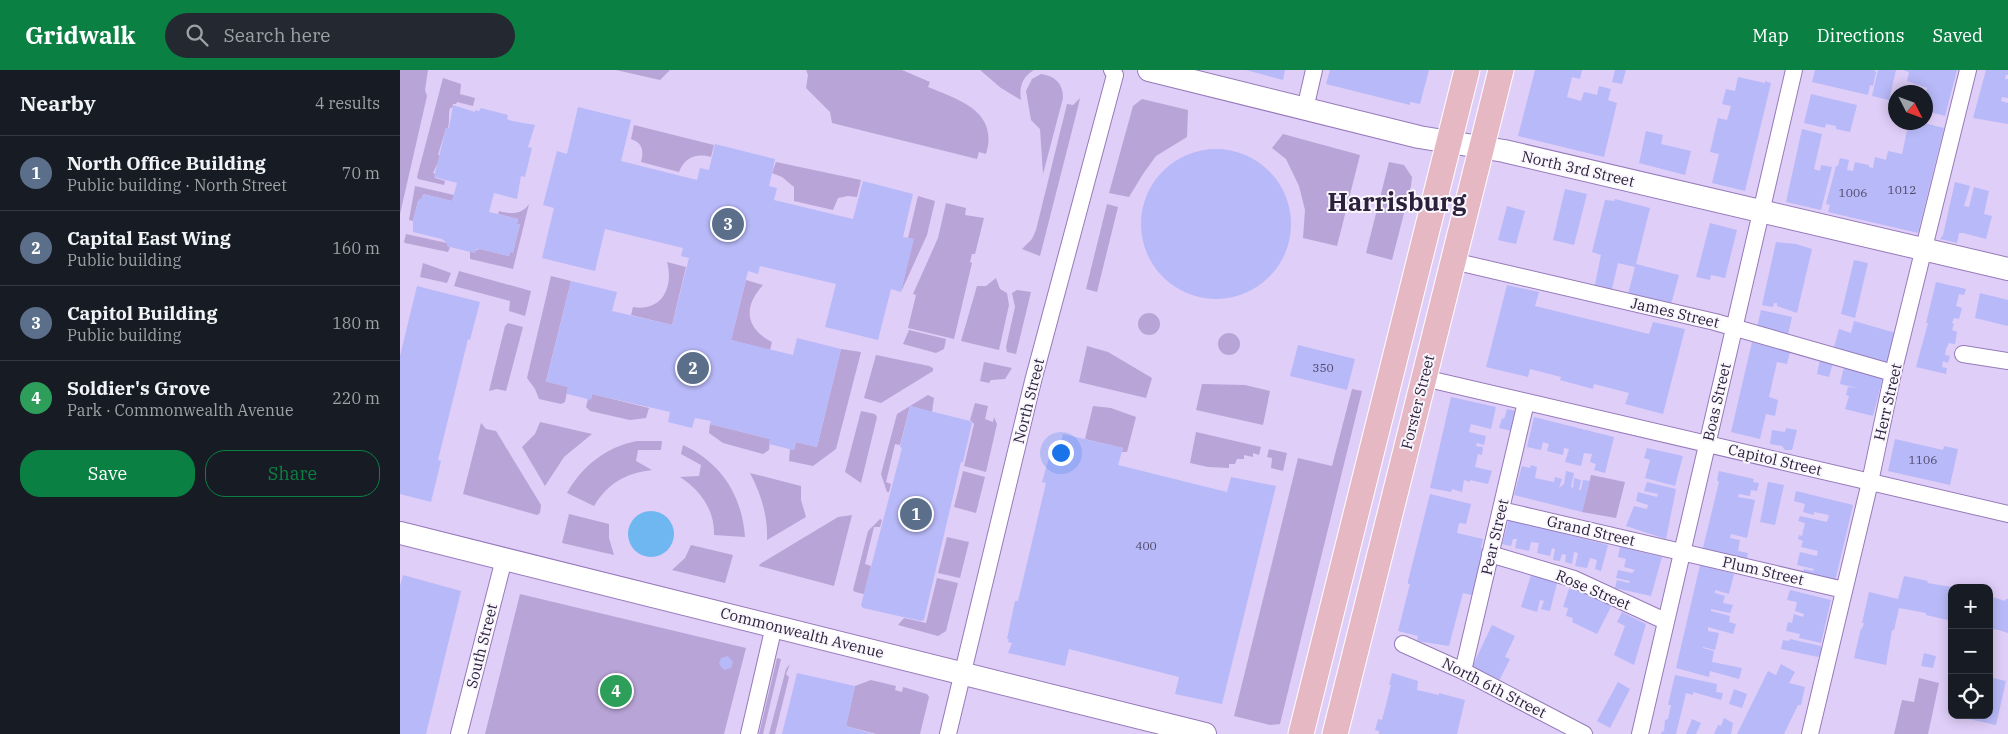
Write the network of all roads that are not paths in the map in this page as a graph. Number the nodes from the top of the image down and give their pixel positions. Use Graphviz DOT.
graph roads {
  1 [pos="1112,70"];
  2 [pos="1148,70"];
  3 [pos="1314,70"];
  4 [pos="1466,70"];
  5 [pos="1501,70"];
  6 [pos="1794,70"];
  7 [pos="1968,70"];
  8 [pos="1305,109"];
  9 [pos="1449,142"];
  10 [pos="1482,148"];
  11 [pos="1761,212"];
  12 [pos="1925,250"];
  13 [pos="1454,261"];
  14 [pos="2008,269"];
  15 [pos="1734,327"];
  16 [pos="1963,354"];
  17 [pos="2008,361"];
  18 [pos="1894,373"];
  19 [pos="1424,378"];
  20 [pos="1526,402"];
  21 [pos="1707,444"];
  22 [pos="1870,482"];
  23 [pos="1501,510"];
  24 [pos="2008,514"];
  25 [pos="400,533"];
  26 [pos="1681,552"];
  27 [pos="1490,554"];
  28 [pos="504,559"];
  29 [pos="1844,590"];
  30 [pos="1665,621"];
  31 [pos="774,626"];
  32 [pos="1403,644"];
  33 [pos="1463,671"];
  34 [pos="963,674"];
  35 [pos="459,734"];
  36 [pos="749,734"];
  37 [pos="948,734"];
  38 [pos="1205,734"];
  39 [pos="1301,734"];
  40 [pos="1335,734"];
  41 [pos="1584,734"];
  42 [pos="1640,734"];
  43 [pos="1810,734"];
  1 -- 34 [label="street, North Street"];
  2 -- 8 [label="main road, North 3rd Street"];
  3 -- 8 [label="street"];
  4 -- 9 [label="main road"];
  5 -- 10 [label="main road, Forster Street"];
  6 -- 11 [label="street, Boas Street"];
  7 -- 12 [label="street, Herr Street"];
  8 -- 9 [label="main road, North 3rd Street"];
  9 -- 10 [label="main road, North 3rd Street"];
  9 -- 39 [label="main road"];
  10 -- 11 [label="main road, North 3rd Street"];
  10 -- 13 [label="main road, Forster Street"];
  11 -- 12 [label="main road, North 3rd Street"];
  11 -- 15 [label="street, Boas Street"];
  12 -- 14 [label="main road, North 3rd Street"];
  12 -- 18 [label="street, Herr Street"];
  13 -- 15 [label="street, James Street"];
  13 -- 19 [label="main road, Forster Street"];
  15 -- 18 [label="street, James Street"];
  15 -- 21 [label="street, Boas Street"];
  16 -- 17 [label="street"];
  18 -- 22 [label="street, Herr Street"];
  19 -- 20 [label="street, Capitol Street"];
  19 -- 40 [label="main road, Forster Street"];
  20 -- 21 [label="street, Capitol Street"];
  20 -- 23 [label="street, Pear Street"];
  21 -- 22 [label="street, Capitol Street"];
  21 -- 26 [label="street, Boas Street"];
  22 -- 24 [label="street, Capitol Street"];
  22 -- 29 [label="street, Herr Street"];
  23 -- 26 [label="street, Grand Street"];
  23 -- 27 [label="street, Pear Street"];
  25 -- 28 [label="main road, Commonwealth Avenue"];
  26 -- 29 [label="street, Plum Street"];
  26 -- 30 [label="street, Boas Street"];
  27 -- 30 [label="street, Rose Street"];
  27 -- 33 [label="street, Pear Street"];
  28 -- 31 [label="main road, Commonwealth Avenue"];
  28 -- 35 [label="street, South Street"];
  29 -- 43 [label="street, Herr Street"];
  30 -- 42 [label="street, Boas Street"];
  31 -- 34 [label="main road, Commonwealth Avenue"];
  31 -- 36 [label="street"];
  32 -- 33 [label="street, North 6th Street"];
  33 -- 41 [label="street, North 6th Street"];
  34 -- 37 [label="street, North Street"];
  34 -- 38 [label="main road, Commonwealth Avenue"];
}
